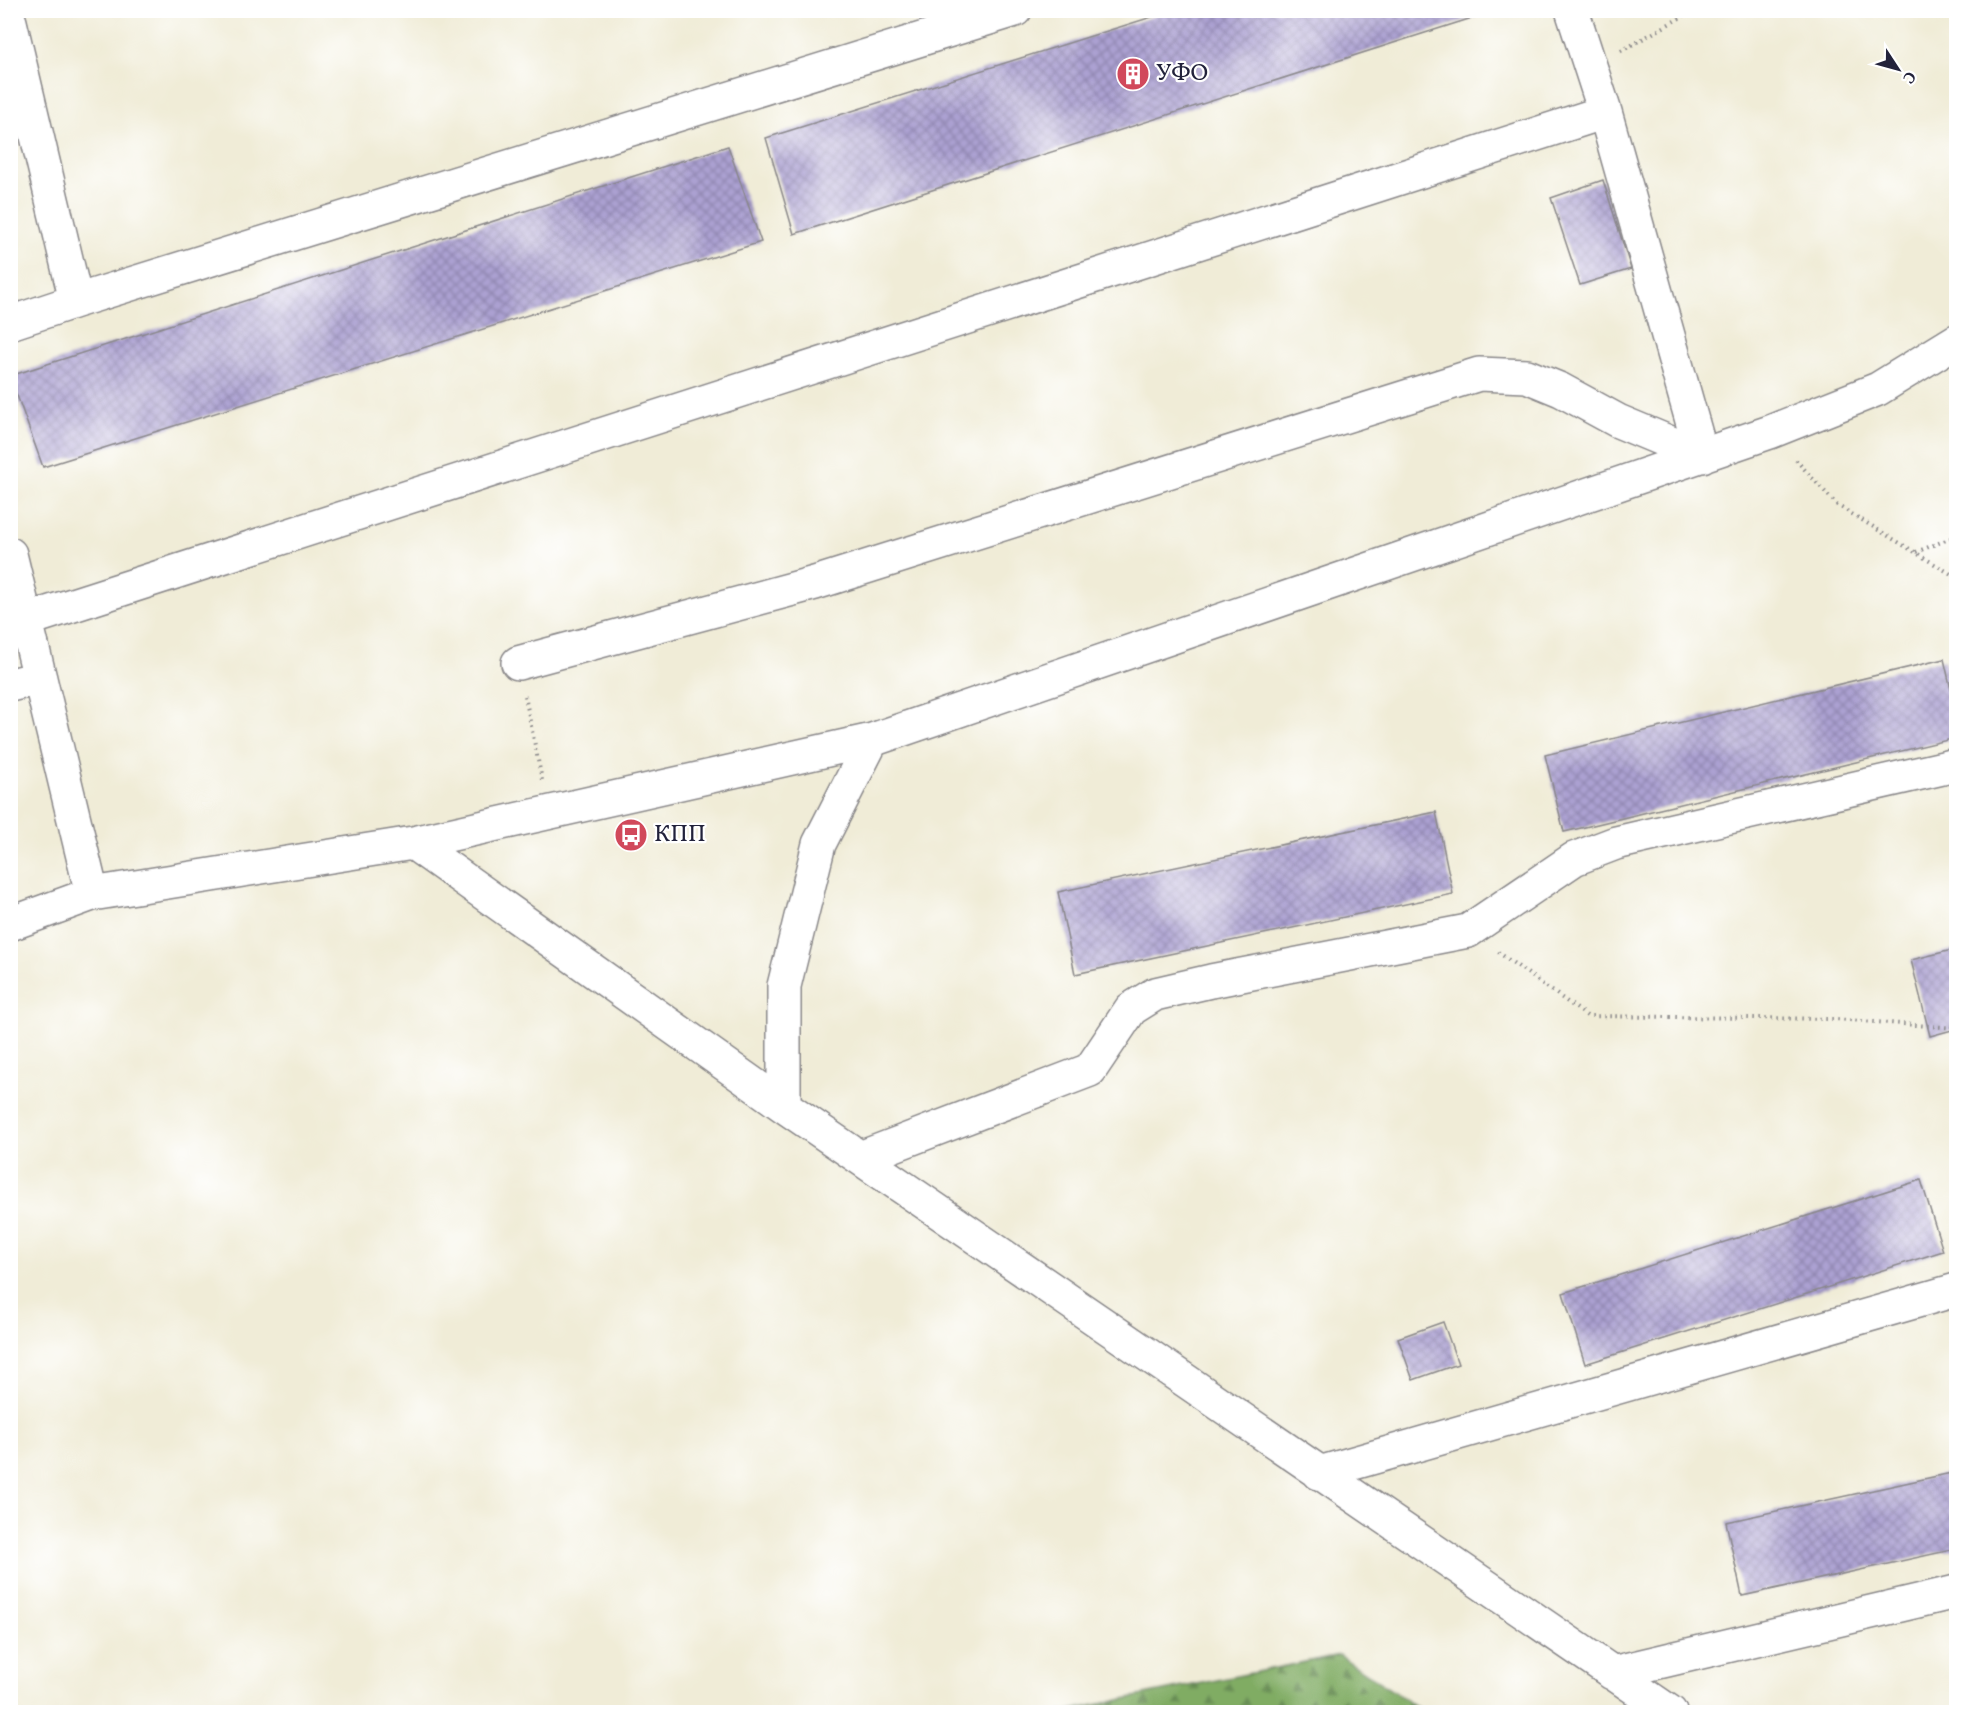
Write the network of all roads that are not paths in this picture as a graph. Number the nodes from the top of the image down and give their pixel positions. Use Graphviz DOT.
graph roads {
  1 [pos="1016,10"];
  2 [pos="1572,10"];
  3 [pos="10,22"];
  4 [pos="1605,112"];
  5 [pos="76,301"];
  6 [pos="10,323"];
  7 [pos="1956,341"];
  8 [pos="1702,456"];
  9 [pos="10,554"];
  10 [pos="26,620"];
  11 [pos="518,663"];
  12 [pos="26,682"];
  13 [pos="872,740"];
  14 [pos="1956,765"];
  15 [pos="413,843"];
  16 [pos="92,894"];
  17 [pos="10,924"];
  18 [pos="784,1106"];
  19 [pos="860,1158"];
  20 [pos="1956,1290"];
  21 [pos="1319,1473"];
  22 [pos="1956,1592"];
  23 [pos="1612,1673"];
  24 [pos="1670,1713"];
  1 -- 5 [label="street"];
  2 -- 4 [label="street"];
  3 -- 5 [label="street"];
  4 -- 8 [label="street"];
  4 -- 10 [label="street"];
  5 -- 6 [label="street"];
  7 -- 8 [label="street"];
  8 -- 11 [label="street"];
  8 -- 13 [label="street"];
  9 -- 10 [label="street"];
  10 -- 12 [label="street"];
  12 -- 16 [label="street"];
  13 -- 15 [label="street"];
  13 -- 18 [label="street"];
  14 -- 19 [label="street"];
  15 -- 16 [label="street"];
  15 -- 18 [label="street"];
  16 -- 17 [label="street"];
  18 -- 19 [label="street"];
  19 -- 21 [label="street"];
  20 -- 21 [label="street"];
  21 -- 23 [label="street"];
  22 -- 23 [label="street"];
  23 -- 24 [label="street"];
}
